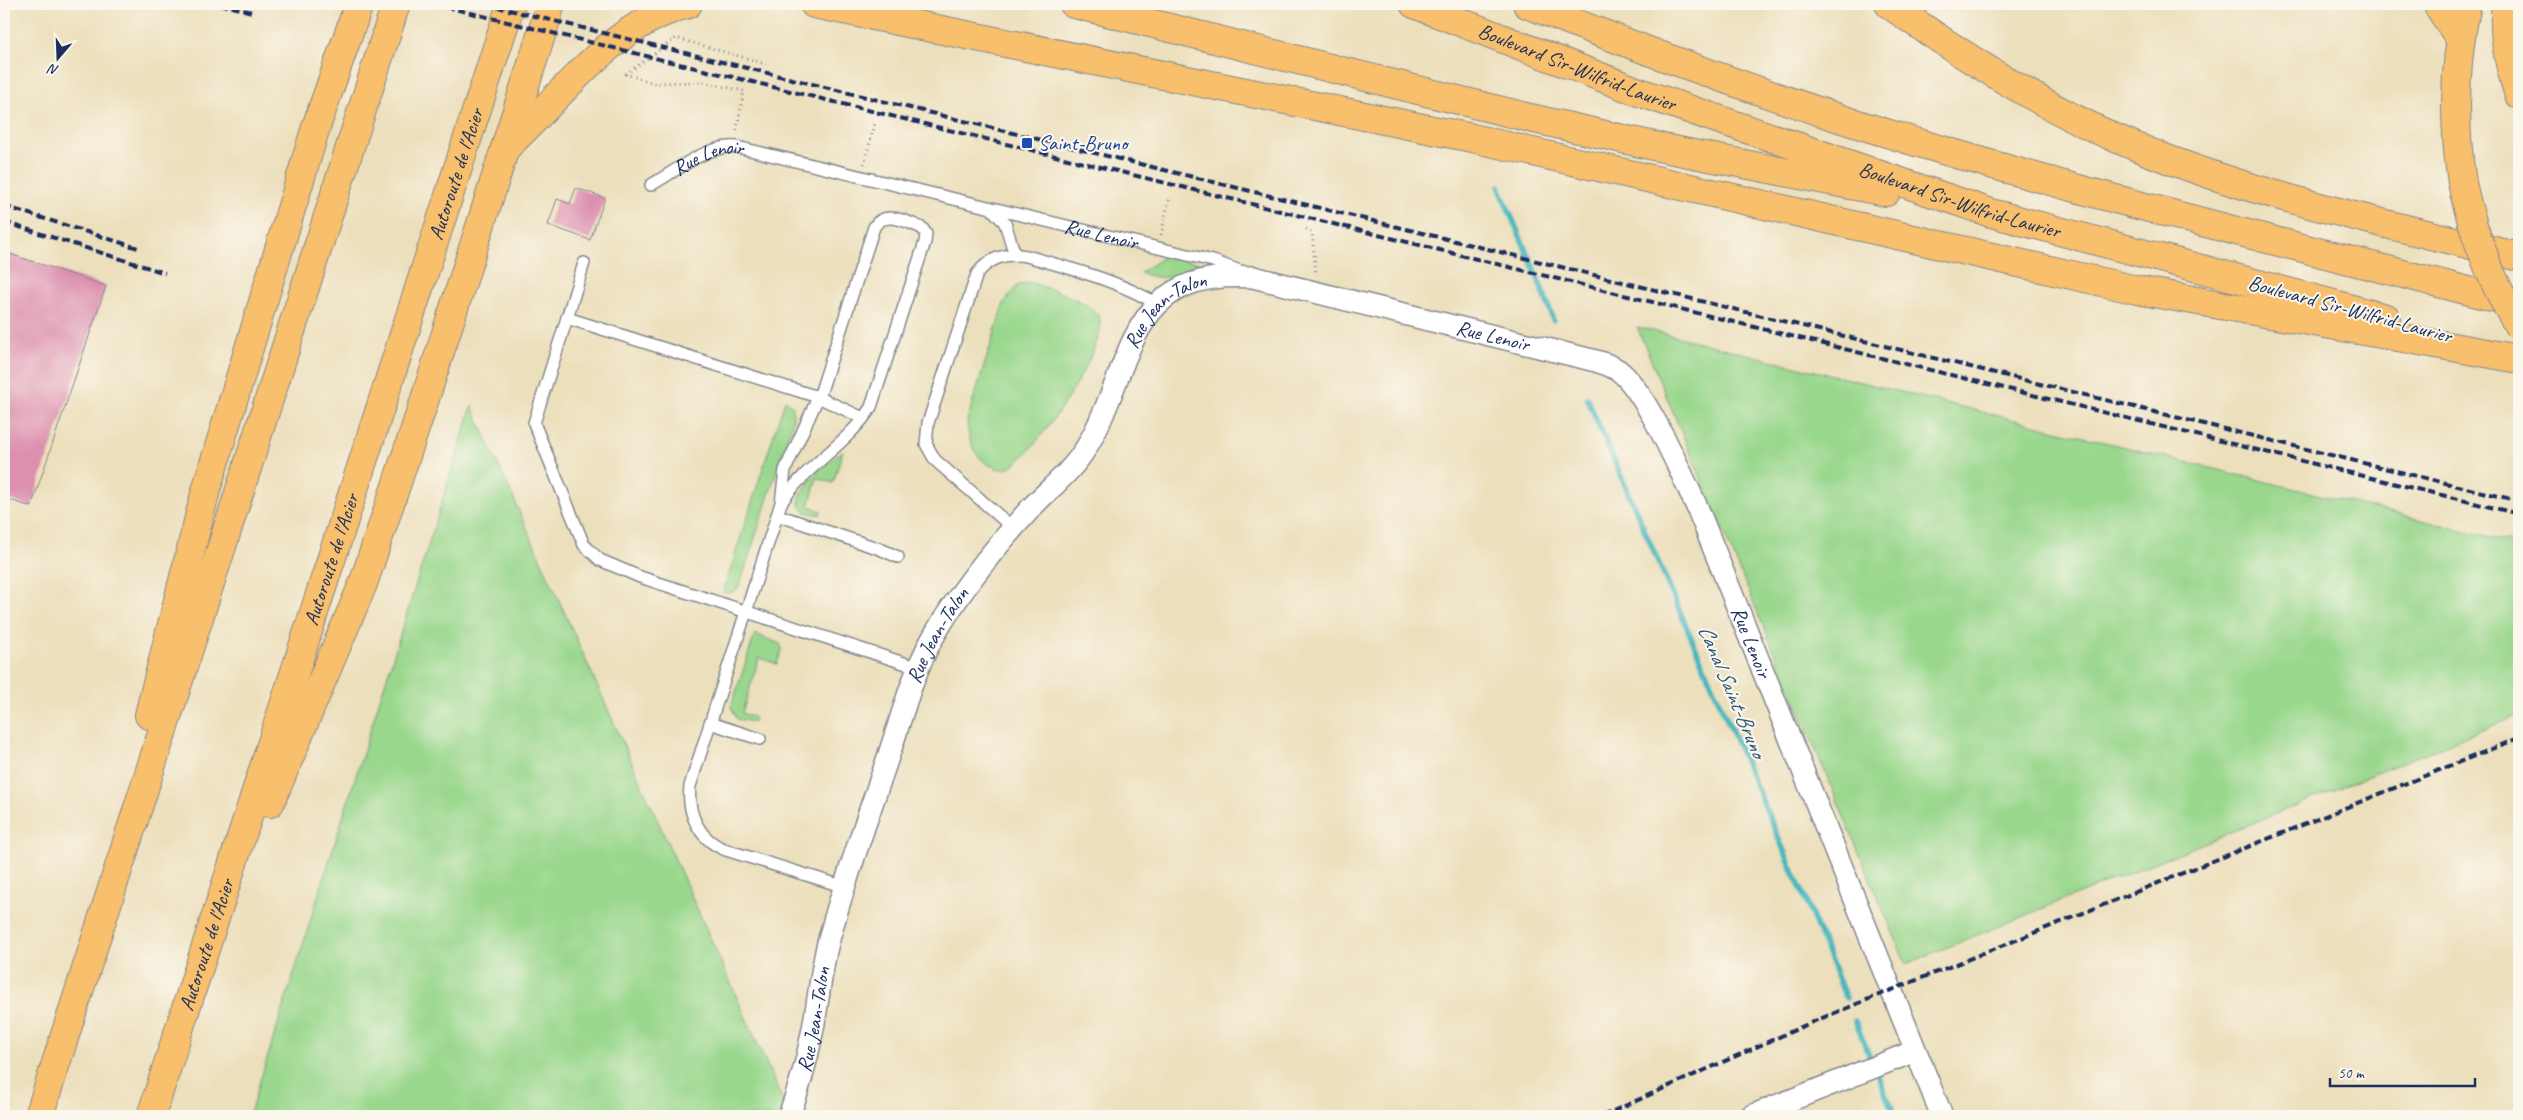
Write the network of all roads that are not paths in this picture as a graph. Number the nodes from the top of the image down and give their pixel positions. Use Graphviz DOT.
graph roads {
  1 [pos="344,4"];
  2 [pos="359,4"];
  3 [pos="396,4"];
  4 [pos="511,4"];
  5 [pos="551,4"];
  6 [pos="688,4"];
  7 [pos="814,4"];
  8 [pos="1074,4"];
  9 [pos="1414,4"];
  10 [pos="1527,4"];
  11 [pos="1889,4"];
  12 [pos="2438,4"];
  13 [pos="2467,4"];
  14 [pos="2510,14"];
  15 [pos="2460,38"];
  16 [pos="2519,95"];
  17 [pos="316,127"];
  18 [pos="504,149"];
  19 [pos="651,185"];
  20 [pos="990,206"];
  21 [pos="1991,213"];
  22 [pos="1015,255"];
  23 [pos="2519,257"];
  24 [pos="584,263"];
  25 [pos="1253,277"];
  26 [pos="1157,304"];
  27 [pos="2519,304"];
  28 [pos="567,318"];
  29 [pos="2519,327"];
  30 [pos="2519,354"];
  31 [pos="2519,359"];
  32 [pos="818,397"];
  33 [pos="863,418"];
  34 [pos="781,503"];
  35 [pos="777,515"];
  36 [pos="1013,528"];
  37 [pos="898,557"];
  38 [pos="746,612"];
  39 [pos="919,668"];
  40 [pos="710,723"];
  41 [pos="760,739"];
  42 [pos="845,887"];
  43 [pos="197,973"];
  44 [pos="80,988"];
  45 [pos="1915,1051"];
  46 [pos="39,1116"];
  47 [pos="151,1116"];
  48 [pos="789,1116"];
  49 [pos="1751,1116"];
  50 [pos="1942,1116"];
  1 -- 17 [label="highway"];
  2 -- 17 [label="highway"];
  3 -- 44 [label="highway"];
  4 -- 43 [label="highway, Autoroute de l'Acier"];
  5 -- 18 [label="highway"];
  6 -- 18 [label="highway"];
  7 -- 31 [label="highway"];
  8 -- 21 [label="highway"];
  9 -- 21 [label="highway, Boulevard Sir-Wilfrid-Laurier"];
  10 -- 27 [label="highway, Boulevard Sir-Wilfrid-Laurier"];
  11 -- 23 [label="highway"];
  12 -- 15 [label="highway"];
  13 -- 15 [label="highway"];
  14 -- 16 [label="highway"];
  15 -- 29 [label="highway, bridge"];
  17 -- 44 [label="highway"];
  18 -- 43 [label="highway"];
  19 -- 20 [label="lane, Rue Lenoir"];
  20 -- 22 [label="lane"];
  20 -- 25 [label="lane, Rue Lenoir"];
  21 -- 30 [label="highway, Boulevard Sir-Wilfrid-Laurier"];
  22 -- 26 [label="lane"];
  22 -- 36 [label="lane"];
  24 -- 28 [label="lane"];
  25 -- 26 [label="street, Rue Jean-Talon"];
  25 -- 45 [label="street, Rue Lenoir"];
  26 -- 36 [label="street, Rue Jean-Talon"];
  28 -- 32 [label="lane"];
  28 -- 38 [label="lane"];
  32 -- 33 [label="lane"];
  32 -- 33 [label="lane"];
  32 -- 34 [label="lane"];
  33 -- 34 [label="lane"];
  34 -- 35 [label="lane"];
  35 -- 37 [label="lane"];
  35 -- 38 [label="lane"];
  36 -- 39 [label="street, Rue Jean-Talon"];
  38 -- 39 [label="lane"];
  38 -- 40 [label="lane"];
  39 -- 42 [label="street, Rue Jean-Talon"];
  40 -- 41 [label="lane"];
  40 -- 42 [label="lane"];
  42 -- 48 [label="street, Rue Jean-Talon"];
  43 -- 47 [label="highway, Autoroute de l'Acier"];
  44 -- 46 [label="highway"];
  45 -- 49 [label="street"];
  45 -- 50 [label="street, Rue Lenoir"];
}
